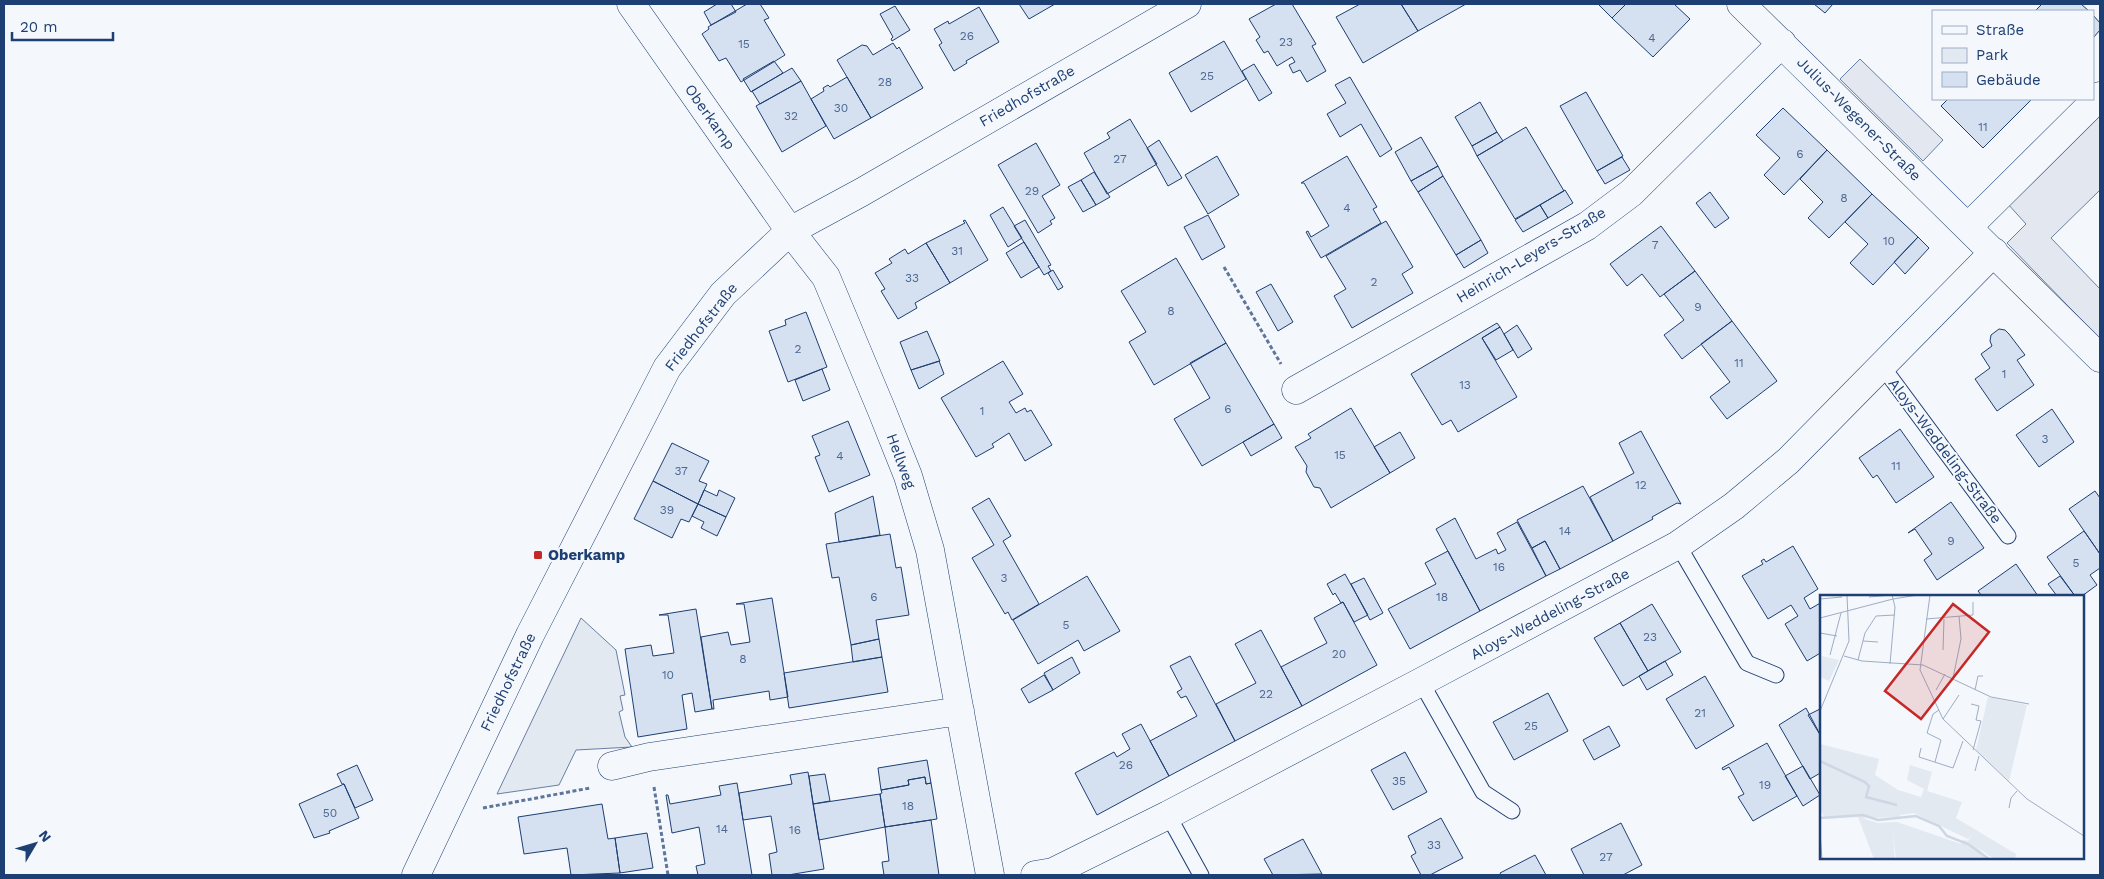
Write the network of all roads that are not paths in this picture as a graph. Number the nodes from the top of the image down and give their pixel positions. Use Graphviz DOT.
graph roads {
  1 [pos="631,4"];
  2 [pos="1186,4"];
  3 [pos="1749,6"];
  4 [pos="1782,43"];
  5 [pos="2100,96"];
  6 [pos="1968,227"];
  7 [pos="790,231"];
  8 [pos="1994,252"];
  9 [pos="2100,358"];
  10 [pos="1882,366"];
  11 [pos="1296,390"];
  12 [pos="2008,536"];
  13 [pos="1678,545"];
  14 [pos="1776,675"];
  15 [pos="1422,682"];
  16 [pos="960,711"];
  17 [pos="612,766"];
  18 [pos="1512,811"];
  19 [pos="1168,814"];
  20 [pos="416,875"];
  21 [pos="990,875"];
  22 [pos="1035,875"];
  23 [pos="1201,875"];
  1 -- 7 [label="street, Oberkamp"];
  2 -- 7 [label="street, Friedhofstraße"];
  3 -- 4 [label="street, Julius-Wegener-Straße"];
  4 -- 6 [label="street, Julius-Wegener-Straße"];
  4 -- 11 [label="street, Heinrich-Leyers-Straße"];
  5 -- 6 [label="street"];
  6 -- 8 [label="street, Julius-Wegener-Straße"];
  7 -- 16 [label="street, Hellweg"];
  7 -- 20 [label="street, Friedhofstraße"];
  8 -- 9 [label="street, Julius-Wegener-Straße"];
  8 -- 10 [label="street, Aloys-Weddeling-Straße"];
  10 -- 12 [label="lane, Aloys-Weddeling-Straße"];
  10 -- 13 [label="street, Aloys-Weddeling-Straße"];
  13 -- 14 [label="lane"];
  13 -- 15 [label="street, Aloys-Weddeling-Straße"];
  15 -- 18 [label="lane"];
  15 -- 19 [label="street, Aloys-Weddeling-Straße"];
  16 -- 17 [label="street"];
  16 -- 21 [label="street, Hellweg"];
  19 -- 22 [label="street, Aloys-Weddeling-Straße"];
  19 -- 23 [label="lane"];
}
